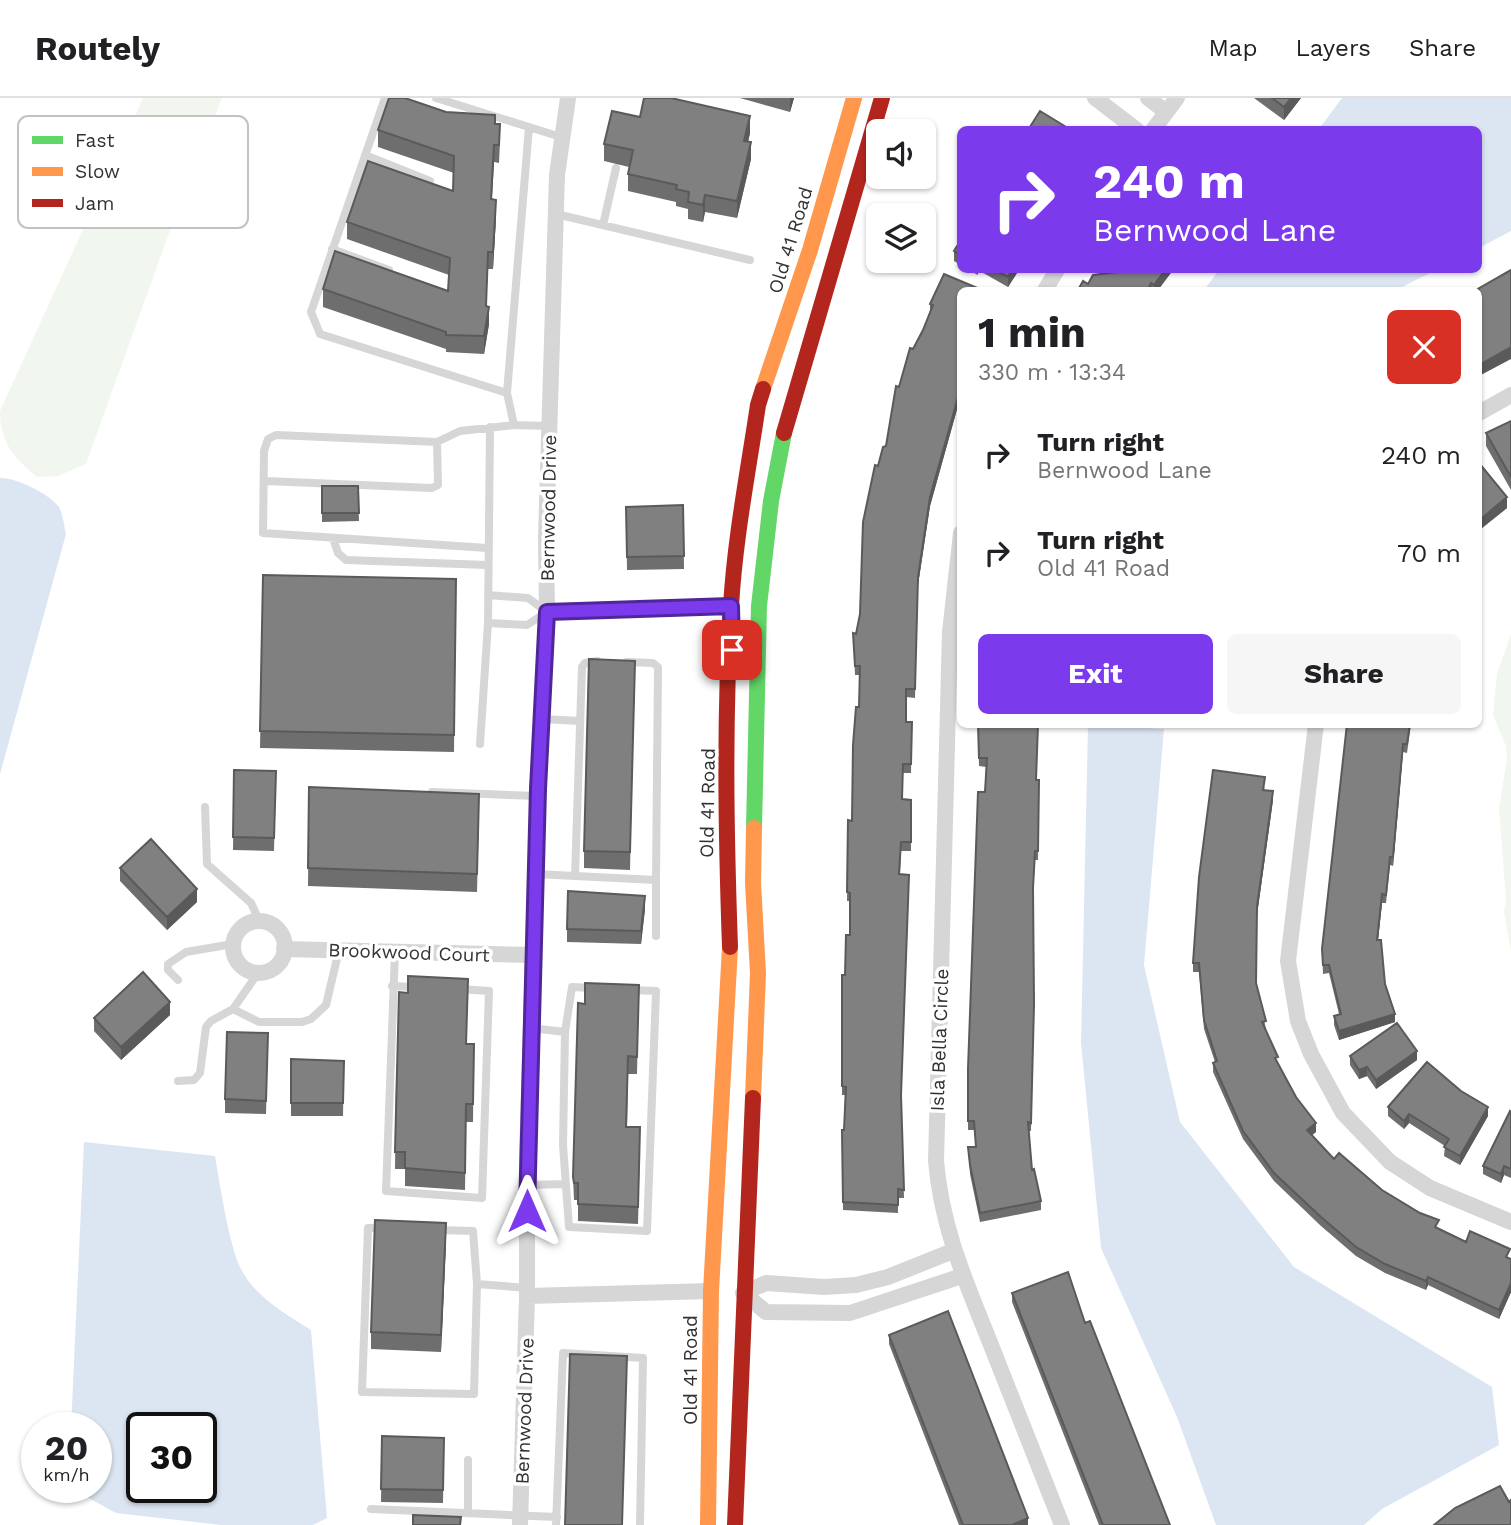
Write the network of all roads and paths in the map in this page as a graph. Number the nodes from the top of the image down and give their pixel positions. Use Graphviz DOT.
graph roads {
  1 [pos="385,98"];
  2 [pos="436,98"];
  3 [pos="568,98"];
  4 [pos="854,98"];
  5 [pos="882,98"];
  6 [pos="1095,98"];
  7 [pos="1148,98"];
  8 [pos="1177,98"];
  9 [pos="1166,112"];
  10 [pos="1132,126"];
  11 [pos="1156,126"];
  12 [pos="529,127"];
  13 [pos="561,138"];
  14 [pos="365,155"];
  15 [pos="616,168"];
  16 [pos="430,181"];
  17 [pos="556,214"];
  18 [pos="603,225"];
  19 [pos="332,249"];
  20 [pos="750,260"];
  21 [pos="404,276"];
  22 [pos="507,393"];
  23 [pos="1511,395"];
  24 [pos="1482,411"];
  25 [pos="514,425"];
  26 [pos="549,426"];
  27 [pos="490,427"];
  28 [pos="437,442"];
  29 [pos="266,481"];
  30 [pos="333,538"];
  31 [pos="487,548"];
  32 [pos="488,565"];
  33 [pos="957,570"];
  34 [pos="488,595"];
  35 [pos="731,606"];
  36 [pos="759,606"];
  37 [pos="547,612"];
  38 [pos="488,623"];
  39 [pos="603,662"];
  40 [pos="615,662"];
  41 [pos="541,719"];
  42 [pos="580,721"];
  43 [pos="1316,728"];
  44 [pos="480,744"];
  45 [pos="417,792"];
  46 [pos="537,796"];
  47 [pos="205,807"];
  48 [pos="535,874"];
  49 [pos="575,876"];
  50 [pos="656,880"];
  51 [pos="260,922"];
  52 [pos="656,936"];
  53 [pos="233,944"];
  54 [pos="284,948"];
  55 [pos="339,950"];
  56 [pos="395,952"];
  57 [pos="533,955"];
  58 [pos="258,973"];
  59 [pos="178,980"];
  60 [pos="392,986"];
  61 [pos="420,987"];
  62 [pos="447,989"];
  63 [pos="608,989"];
  64 [pos="620,989"];
  65 [pos="233,1009"];
  66 [pos="531,1028"];
  67 [pos="565,1032"];
  68 [pos="178,1081"];
  69 [pos="566,1184"];
  70 [pos="527,1185"];
  71 [pos="1511,1222"];
  72 [pos="394,1229"];
  73 [pos="421,1229"];
  74 [pos="953,1251"];
  75 [pos="962,1276"];
  76 [pos="888,1278"];
  77 [pos="477,1284"];
  78 [pos="712,1291"];
  79 [pos="527,1292"];
  80 [pos="743,1293"];
  81 [pos="894,1301"];
  82 [pos="468,1460"];
  83 [pos="371,1509"];
  84 [pos="468,1513"];
  85 [pos="520,1520"];
  86 [pos="556,1521"];
  87 [pos="640,1525"];
  88 [pos="708,1525"];
  89 [pos="735,1525"];
  90 [pos="1062,1525"];
  1 -- 14 [label="lane"];
  2 -- 12 [label="lane"];
  3 -- 13 [label="street, Bernwood Drive"];
  4 -- 35 [label="street, Old 41 Road"];
  5 -- 36 [label="street"];
  6 -- 10 [label="street"];
  7 -- 9 [label="street"];
  8 -- 9 [label="street"];
  9 -- 11 [label="street"];
  12 -- 13 [label="lane"];
  12 -- 22 [label="lane"];
  13 -- 17 [label="street, Bernwood Drive"];
  14 -- 16 [label="lane"];
  14 -- 19 [label="lane"];
  15 -- 18 [label="lane"];
  17 -- 18 [label="lane"];
  17 -- 26 [label="street, Bernwood Drive"];
  18 -- 20 [label="lane"];
  19 -- 21 [label="lane"];
  19 -- 22 [label="lane"];
  22 -- 25 [label="lane"];
  23 -- 24 [label="street"];
  25 -- 26 [label="lane"];
  25 -- 27 [label="lane"];
  26 -- 37 [label="street, Bernwood Drive"];
  27 -- 28 [label="lane"];
  27 -- 31 [label="lane"];
  28 -- 29 [label="lane"];
  28 -- 29 [label="lane"];
  29 -- 30 [label="lane"];
  30 -- 31 [label="lane"];
  30 -- 32 [label="lane"];
  31 -- 32 [label="lane"];
  32 -- 34 [label="lane"];
  33 -- 74 [label="street, Isla Bella Circle"];
  34 -- 37 [label="lane"];
  34 -- 38 [label="lane"];
  35 -- 36 [label="street"];
  35 -- 37 [label="street"];
  35 -- 78 [label="street, Old 41 Road"];
  36 -- 80 [label="street"];
  37 -- 38 [label="lane"];
  37 -- 41 [label="street, Bernwood Drive"];
  38 -- 44 [label="lane"];
  39 -- 42 [label="lane"];
  40 -- 50 [label="lane"];
  41 -- 42 [label="lane"];
  41 -- 46 [label="street, Bernwood Drive"];
  42 -- 49 [label="lane"];
  43 -- 71 [label="street"];
  45 -- 46 [label="lane"];
  46 -- 48 [label="street, Bernwood Drive"];
  47 -- 51 [label="lane"];
  48 -- 49 [label="lane"];
  48 -- 57 [label="street, Bernwood Drive"];
  49 -- 50 [label="lane"];
  50 -- 52 [label="lane"];
  51 -- 53 [label="street"];
  51 -- 54 [label="street"];
  53 -- 58 [label="street"];
  53 -- 59 [label="lane"];
  54 -- 55 [label="street, Brookwood Court"];
  54 -- 58 [label="street"];
  55 -- 56 [label="street, Brookwood Court"];
  55 -- 65 [label="lane"];
  56 -- 57 [label="street, Brookwood Court"];
  56 -- 60 [label="lane"];
  57 -- 66 [label="street, Bernwood Drive"];
  58 -- 65 [label="lane"];
  60 -- 61 [label="lane"];
  60 -- 62 [label="lane"];
  63 -- 67 [label="lane"];
  64 -- 69 [label="lane"];
  65 -- 68 [label="lane"];
  66 -- 67 [label="lane"];
  66 -- 70 [label="street, Bernwood Drive"];
  67 -- 69 [label="lane"];
  69 -- 70 [label="lane"];
  70 -- 79 [label="street, Bernwood Drive"];
  72 -- 77 [label="lane"];
  73 -- 77 [label="lane"];
  74 -- 75 [label="street, Isla Bella Circle"];
  74 -- 76 [label="street"];
  75 -- 81 [label="street"];
  75 -- 90 [label="street, Isla Bella Circle"];
  76 -- 80 [label="street"];
  76 -- 81 [label="lane"];
  77 -- 79 [label="lane"];
  78 -- 79 [label="street"];
  78 -- 80 [label="street"];
  78 -- 88 [label="street, Old 41 Road"];
  79 -- 85 [label="street, Bernwood Drive"];
  80 -- 81 [label="street"];
  80 -- 89 [label="street"];
  82 -- 84 [label="lane"];
  83 -- 84 [label="lane"];
  84 -- 85 [label="lane"];
  85 -- 86 [label="lane"];
  86 -- 87 [label="lane"];
}
